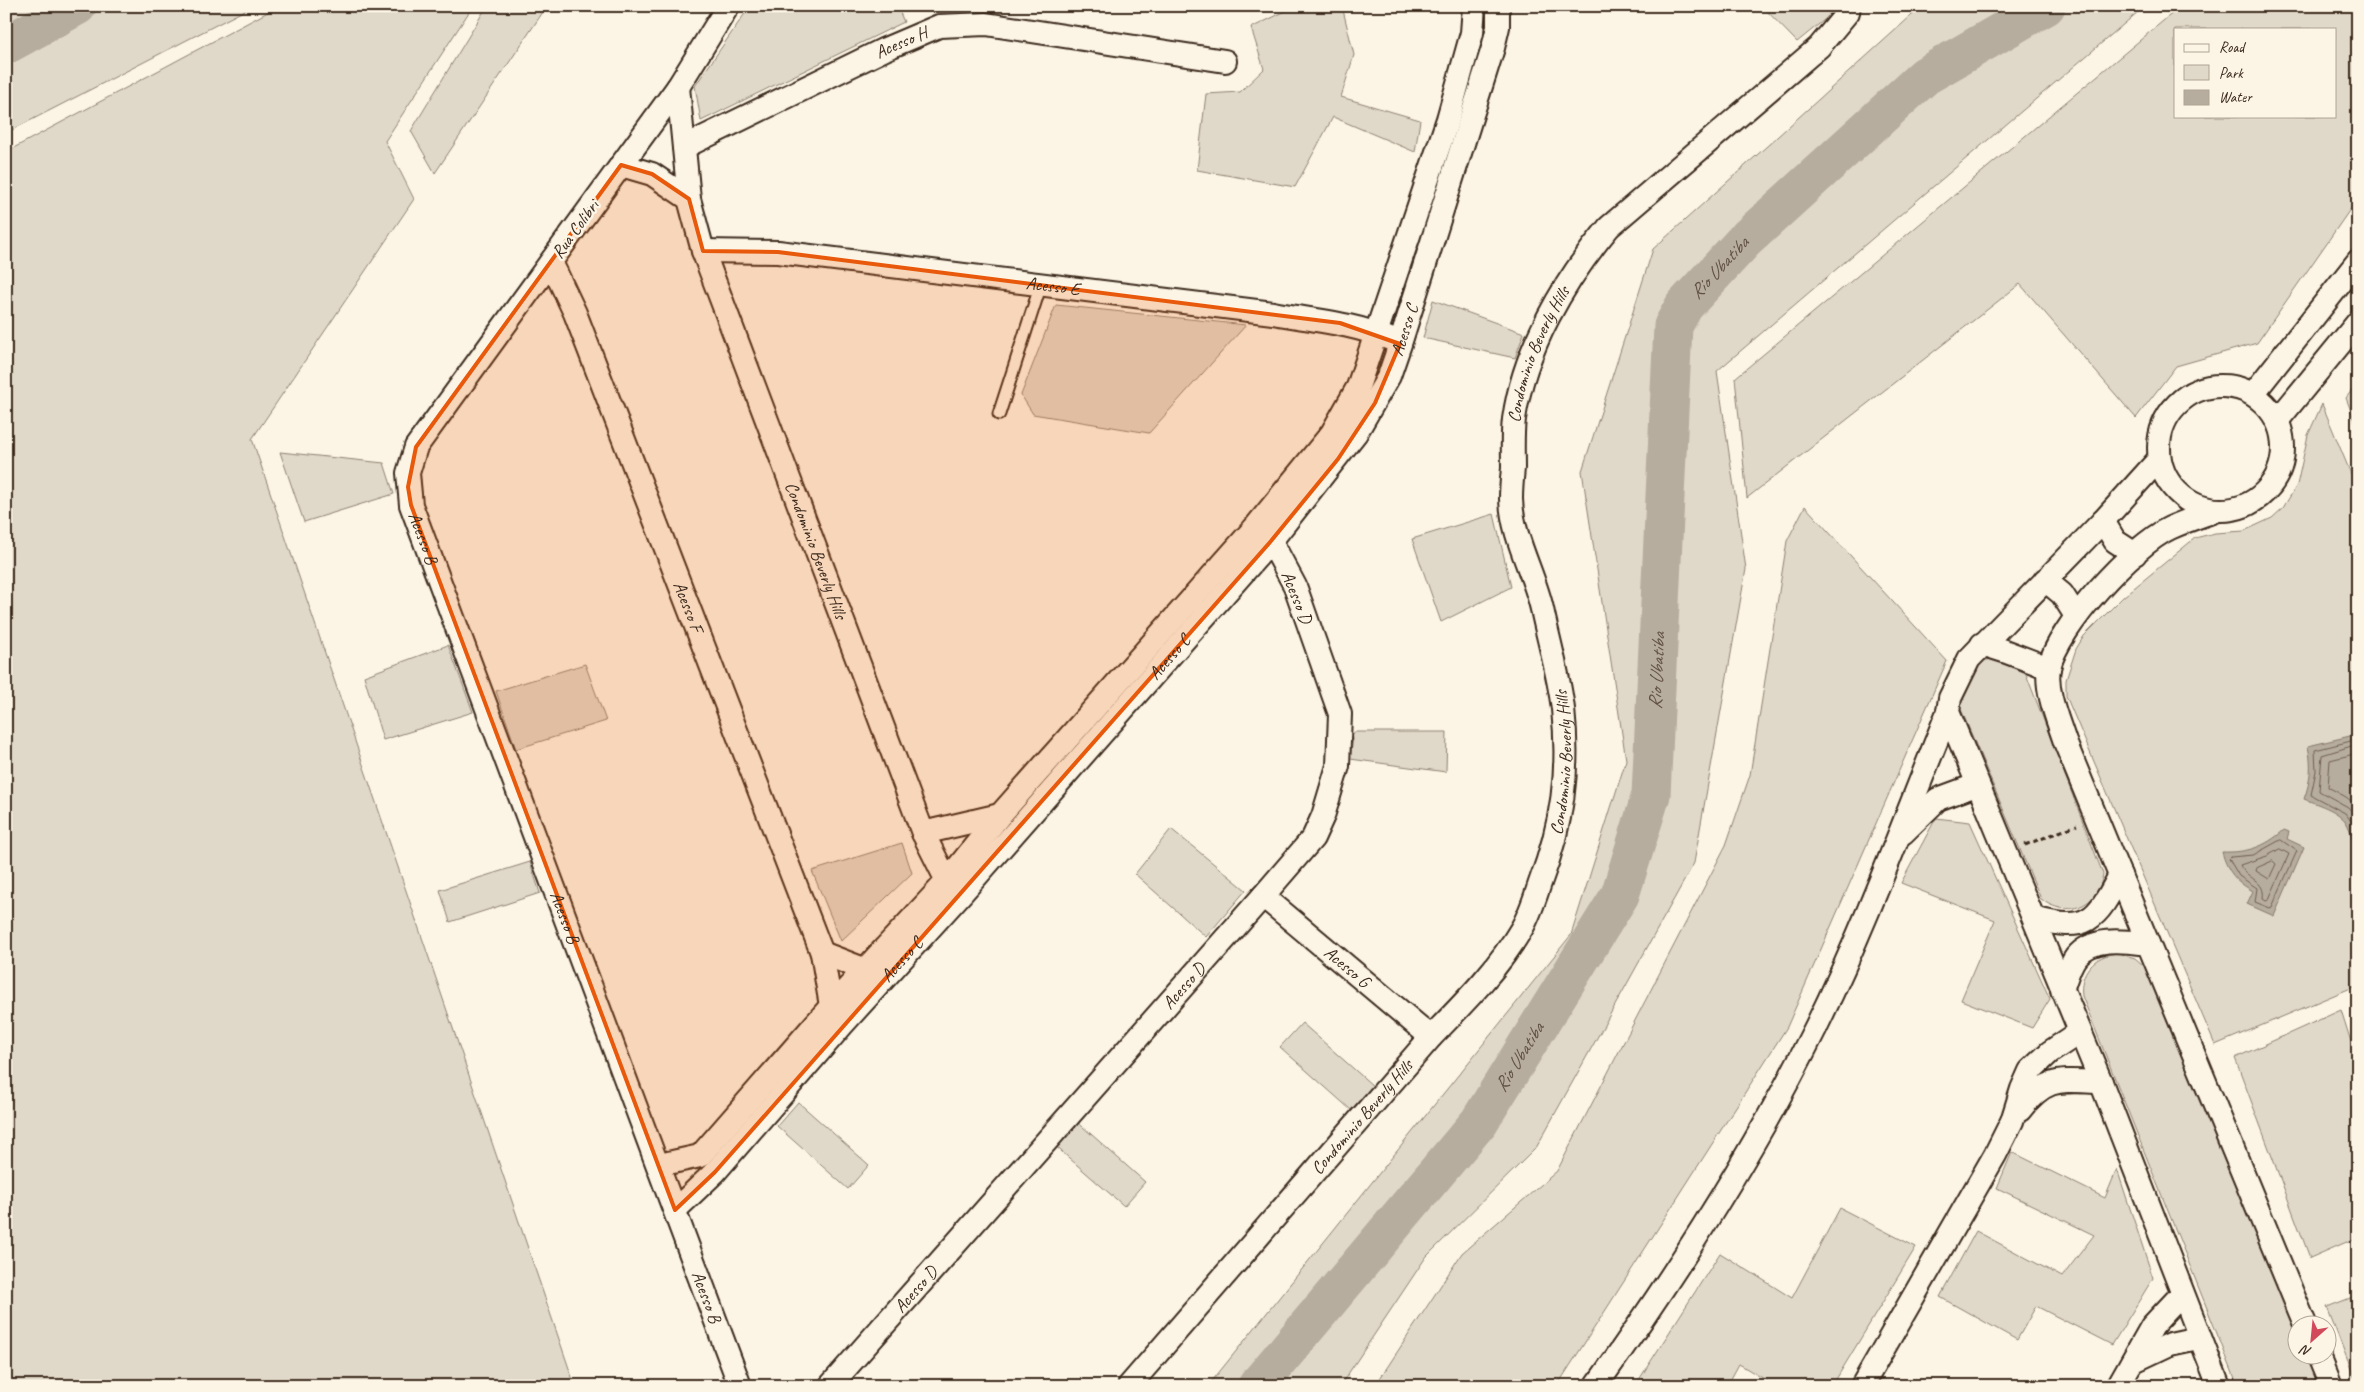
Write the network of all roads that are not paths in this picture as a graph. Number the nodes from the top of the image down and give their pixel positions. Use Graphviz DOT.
graph roads {
  1 [pos="728,6"];
  2 [pos="1474,6"];
  3 [pos="1498,6"];
  4 [pos="1849,6"];
  5 [pos="1225,60"];
  6 [pos="678,86"];
  7 [pos="684,147"];
  8 [pos="621,165"];
  9 [pos="689,199"];
  10 [pos="704,251"];
  11 [pos="2358,261"];
  12 [pos="551,262"];
  13 [pos="1041,284"];
  14 [pos="2358,322"];
  15 [pos="1376,333"];
  16 [pos="1400,344"];
  17 [pos="2253,394"];
  18 [pos="998,414"];
  19 [pos="2277,421"];
  20 [pos="416,447"];
  21 [pos="2159,459"];
  22 [pos="2217,510"];
  23 [pos="2103,520"];
  24 [pos="1264,533"];
  25 [pos="2135,554"];
  26 [pos="2045,580"];
  27 [pos="2076,616"];
  28 [pos="1982,644"];
  29 [pos="2049,668"];
  30 [pos="1948,712"];
  31 [pos="1976,785"];
  32 [pos="1000,815"];
  33 [pos="923,833"];
  34 [pos="1896,838"];
  35 [pos="2120,875"];
  36 [pos="953,888"];
  37 [pos="1263,896"];
  38 [pos="2034,918"];
  39 [pos="2148,944"];
  40 [pos="822,953"];
  41 [pos="873,976"];
  42 [pos="2062,990"];
  43 [pos="830,1006"];
  44 [pos="842,1024"];
  45 [pos="2080,1032"];
  46 [pos="1431,1036"];
  47 [pos="2101,1082"];
  48 [pos="2012,1121"];
  49 [pos="708,1164"];
  50 [pos="659,1165"];
  51 [pos="675,1210"];
  52 [pos="2182,1294"];
  53 [pos="2301,1314"];
  54 [pos="2198,1338"];
  55 [pos="2132,1362"];
  56 [pos="2322,1364"];
  57 [pos="740,1386"];
  58 [pos="830,1386"];
  59 [pos="1130,1386"];
  60 [pos="1596,1386"];
  61 [pos="1862,1386"];
  62 [pos="2118,1386"];
  63 [pos="2219,1386"];
  64 [pos="2330,1386"];
  1 -- 6 [label="street, Rua Colibri"];
  2 -- 15 [label="street, Acesso C"];
  3 -- 16 [label="street, Acesso C"];
  4 -- 46 [label="street, Condominio Beverly Hills"];
  5 -- 7 [label="street, Acesso H"];
  6 -- 7 [label="street, Condominio Beverly Hills"];
  6 -- 8 [label="street, Rua Colibri"];
  7 -- 9 [label="street, Condominio Beverly Hills"];
  8 -- 9 [label="street"];
  8 -- 12 [label="street, Rua Colibri"];
  9 -- 10 [label="street, Condominio Beverly Hills"];
  10 -- 13 [label="street, Acesso E"];
  10 -- 33 [label="street, Condominio Beverly Hills"];
  11 -- 17 [label="street"];
  12 -- 20 [label="street, Rua Colibri"];
  12 -- 40 [label="street, Acesso F"];
  13 -- 15 [label="street, Acesso E"];
  13 -- 18 [label="lane"];
  14 -- 19 [label="street"];
  15 -- 16 [label="street, Acesso E"];
  15 -- 24 [label="street, Acesso C"];
  16 -- 24 [label="street, Acesso C"];
  17 -- 19 [label="street"];
  17 -- 21 [label="street"];
  19 -- 22 [label="street"];
  20 -- 50 [label="street, Acesso B"];
  21 -- 22 [label="street"];
  21 -- 23 [label="street"];
  22 -- 25 [label="street"];
  23 -- 25 [label="street"];
  23 -- 26 [label="street"];
  24 -- 32 [label="street, Acesso C"];
  24 -- 36 [label="street, Acesso C"];
  24 -- 37 [label="street, Acesso D"];
  25 -- 27 [label="street"];
  26 -- 27 [label="street"];
  26 -- 28 [label="street"];
  27 -- 29 [label="street"];
  28 -- 29 [label="street"];
  28 -- 30 [label="street"];
  29 -- 35 [label="street"];
  30 -- 31 [label="street"];
  30 -- 34 [label="street"];
  31 -- 34 [label="street"];
  31 -- 38 [label="street"];
  32 -- 33 [label="street"];
  32 -- 36 [label="street, Acesso C"];
  33 -- 36 [label="street, Condominio Beverly Hills"];
  34 -- 60 [label="street"];
  35 -- 38 [label="street"];
  35 -- 39 [label="street"];
  36 -- 41 [label="street, Acesso C"];
  37 -- 46 [label="street, Acesso G"];
  37 -- 58 [label="street, Acesso D"];
  38 -- 42 [label="street"];
  39 -- 42 [label="street"];
  39 -- 53 [label="street"];
  40 -- 41 [label="street"];
  40 -- 43 [label="street, Acesso F"];
  41 -- 43 [label="street, Acesso C"];
  41 -- 44 [label="street, Acesso C"];
  42 -- 45 [label="street"];
  43 -- 44 [label="street, Acesso F"];
  43 -- 49 [label="street, Acesso C"];
  44 -- 49 [label="street, Acesso C"];
  45 -- 47 [label="street"];
  45 -- 48 [label="street"];
  46 -- 59 [label="street, Condominio Beverly Hills"];
  47 -- 48 [label="street"];
  47 -- 52 [label="street"];
  48 -- 61 [label="street"];
  49 -- 50 [label="street"];
  49 -- 51 [label="street, Acesso C"];
  50 -- 51 [label="street, Acesso B"];
  51 -- 57 [label="street, Acesso B"];
  52 -- 54 [label="street"];
  52 -- 55 [label="street"];
  54 -- 55 [label="street"];
  54 -- 63 [label="street"];
  55 -- 62 [label="street"];
  56 -- 64 [label="street"];
}
